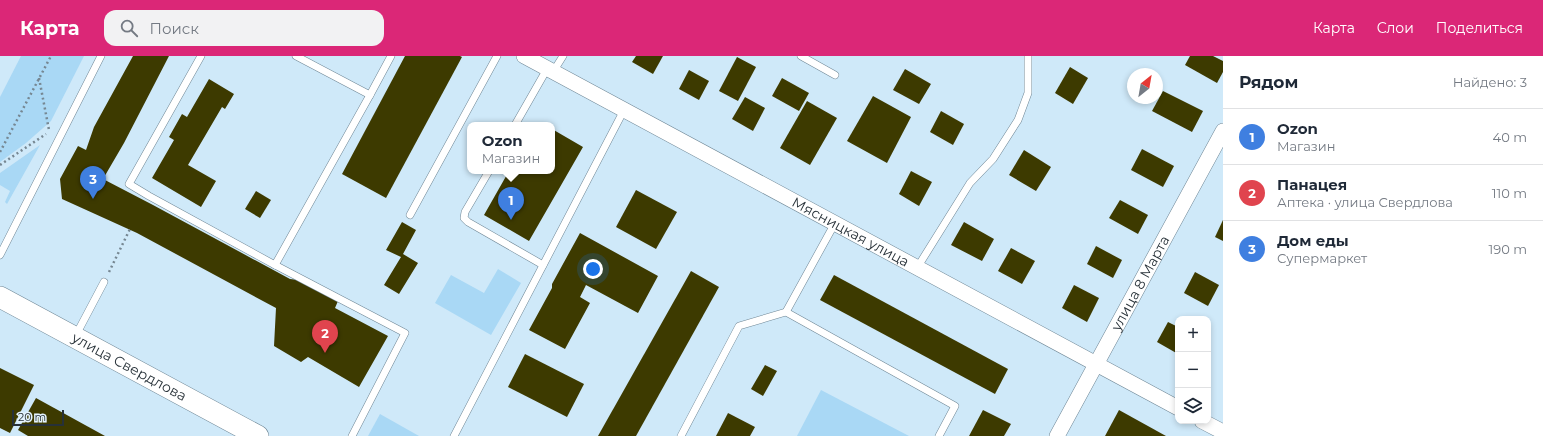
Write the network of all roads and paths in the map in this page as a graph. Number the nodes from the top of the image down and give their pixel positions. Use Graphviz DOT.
graph roads {
  1 [pos="51,56"];
  2 [pos="101,56"];
  3 [pos="201,56"];
  4 [pos="296,56"];
  5 [pos="392,56"];
  6 [pos="497,56"];
  7 [pos="524,56"];
  8 [pos="563,56"];
  9 [pos="801,56"];
  10 [pos="1028,56"];
  11 [pos="550,70"];
  12 [pos="835,75"];
  13 [pos="39,78"];
  14 [pos="370,95"];
  15 [pos="624,110"];
  16 [pos="517,122"];
  17 [pos="1223,131"];
  18 [pos="50,132"];
  19 [pos="0,152"];
  20 [pos="487,174"];
  21 [pos="410,214"];
  22 [pos="835,223"];
  23 [pos="130,229"];
  24 [pos="0,255"];
  25 [pos="275,264"];
  26 [pos="543,266"];
  27 [pos="917,268"];
  28 [pos="104,282"];
  29 [pos="0,297"];
  30 [pos="786,312"];
  31 [pos="75,337"];
  32 [pos="1096,364"];
  33 [pos="1175,406"];
  34 [pos="1208,424"];
  35 [pos="1223,432"];
  36 [pos="258,436"];
  37 [pos="352,436"];
  38 [pos="454,436"];
  39 [pos="681,436"];
  40 [pos="939,436"];
  41 [pos="1057,436"];
  1 -- 13 [label="path"];
  2 -- 24 [label="lane"];
  3 -- 25 [label="lane"];
  4 -- 14 [label="lane"];
  5 -- 14 [label="lane"];
  6 -- 21 [label="lane"];
  7 -- 11 [label="street, Мясницкая улица"];
  8 -- 11 [label="lane"];
  9 -- 12 [label="lane"];
  10 -- 27 [label="lane"];
  11 -- 15 [label="street, Мясницкая улица"];
  11 -- 16 [label="lane"];
  13 -- 18 [label="path"];
  13 -- 19 [label="path"];
  14 -- 25 [label="lane"];
  15 -- 22 [label="street, Мясницкая улица"];
  15 -- 26 [label="lane"];
  17 -- 32 [label="street, улица 8 Марта"];
  20 -- 26 [label="lane"];
  22 -- 27 [label="street, Мясницкая улица"];
  22 -- 30 [label="lane"];
  23 -- 28 [label="path"];
  25 -- 37 [label="lane"];
  26 -- 38 [label="lane"];
  27 -- 32 [label="street, Мясницкая улица"];
  28 -- 31 [label="lane"];
  29 -- 31 [label="street, улица Свердлова"];
  30 -- 39 [label="lane"];
  30 -- 40 [label="lane"];
  31 -- 36 [label="street, улица Свердлова"];
  32 -- 33 [label="street, Мясницкая улица"];
  32 -- 41 [label="street, улица 8 Марта"];
  34 -- 35 [label="street"];
}
